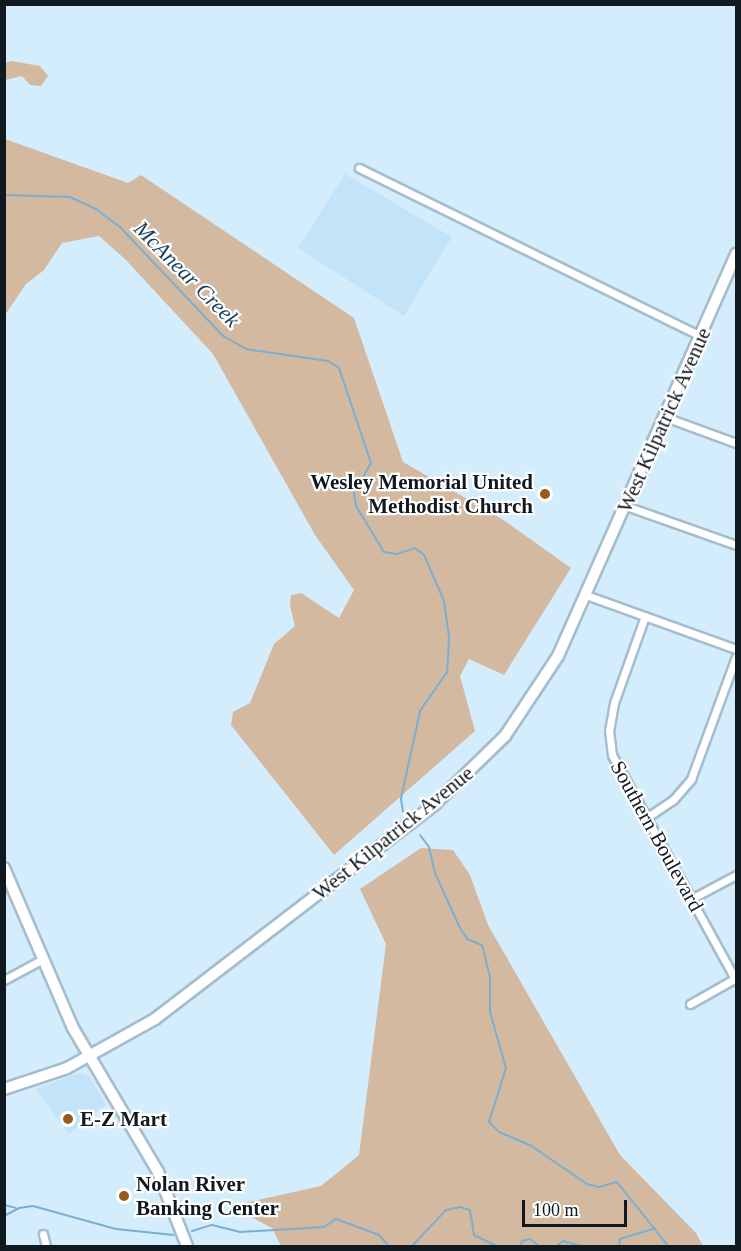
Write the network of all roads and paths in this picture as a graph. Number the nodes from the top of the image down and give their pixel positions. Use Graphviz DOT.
graph roads {
  1 [pos="359,168"];
  2 [pos="736,254"];
  3 [pos="702,337"];
  4 [pos="665,417"];
  5 [pos="736,442"];
  6 [pos="626,506"];
  7 [pos="736,545"];
  8 [pos="586,595"];
  9 [pos="645,616"];
  10 [pos="736,649"];
  11 [pos="736,657"];
  12 [pos="646,818"];
  13 [pos="4,868"];
  14 [pos="736,875"];
  15 [pos="691,900"];
  16 [pos="43,958"];
  17 [pos="736,979"];
  18 [pos="4,980"];
  19 [pos="690,1004"];
  20 [pos="89,1057"];
  21 [pos="4,1089"];
  22 [pos="43,1234"];
  23 [pos="46,1246"];
  24 [pos="187,1246"];
  1 -- 3 [label="street"];
  2 -- 3 [label="main road, West Kilpatrick Avenue"];
  3 -- 4 [label="main road, West Kilpatrick Avenue"];
  4 -- 5 [label="street"];
  4 -- 6 [label="main road, West Kilpatrick Avenue"];
  6 -- 7 [label="street"];
  6 -- 8 [label="main road, West Kilpatrick Avenue"];
  8 -- 9 [label="street"];
  8 -- 20 [label="main road, West Kilpatrick Avenue"];
  9 -- 10 [label="street"];
  9 -- 12 [label="street, Southern Boulevard"];
  11 -- 12 [label="street"];
  12 -- 15 [label="street, Southern Boulevard"];
  13 -- 16 [label="main road"];
  14 -- 15 [label="street"];
  15 -- 17 [label="street, Southern Boulevard"];
  16 -- 18 [label="street"];
  16 -- 20 [label="main road"];
  17 -- 19 [label="street"];
  20 -- 21 [label="main road, West Kilpatrick Avenue"];
  20 -- 24 [label="main road"];
  22 -- 23 [label="street"];
}
